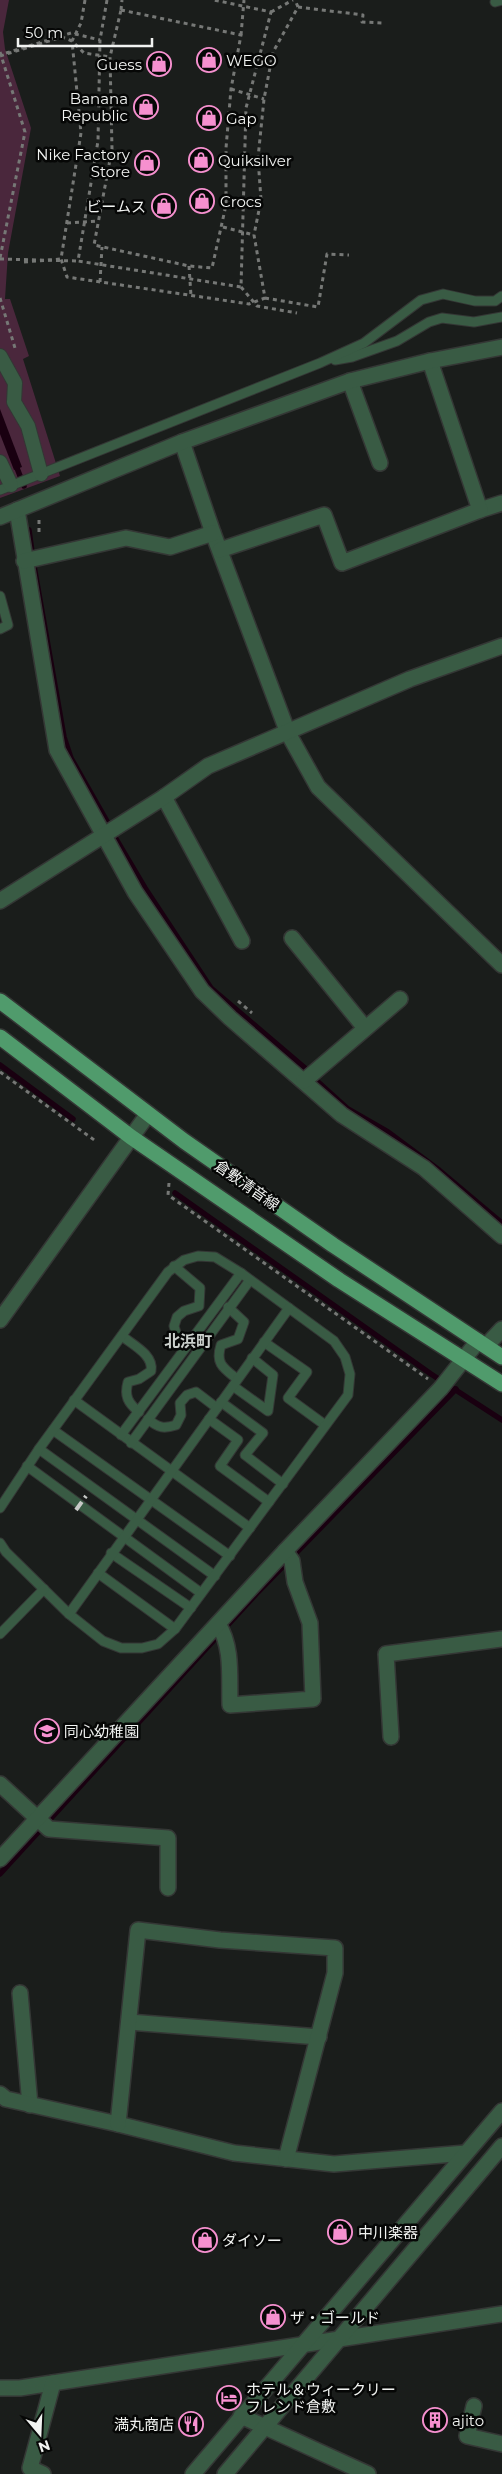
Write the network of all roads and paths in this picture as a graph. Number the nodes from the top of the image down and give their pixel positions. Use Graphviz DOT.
graph roads {
  1 [pos="85,0"];
  2 [pos="107,0"];
  3 [pos="122,0"];
  4 [pos="214,0"];
  5 [pos="244,0"];
  6 [pos="294,0"];
  7 [pos="298,7"];
  8 [pos="121,10"];
  9 [pos="271,12"];
  10 [pos="383,23"];
  11 [pos="241,35"];
  12 [pos="100,40"];
  13 [pos="72,41"];
  14 [pos="0,52"];
  15 [pos="6,53"];
  16 [pos="0,56"];
  17 [pos="110,57"];
  18 [pos="231,89"];
  19 [pos="264,99"];
  20 [pos="98,221"];
  21 [pos="67,223"];
  22 [pos="223,228"];
  23 [pos="254,235"];
  24 [pos="102,247"];
  25 [pos="349,255"];
  26 [pos="0,259"];
  27 [pos="60,259"];
  28 [pos="78,261"];
  29 [pos="24,262"];
  30 [pos="189,266"];
  31 [pos="100,282"];
  32 [pos="241,287"];
  33 [pos="191,296"];
  34 [pos="502,296"];
  35 [pos="0,298"];
  36 [pos="265,298"];
  37 [pos="297,313"];
  38 [pos="502,317"];
  39 [pos="502,347"];
  40 [pos="16,352"];
  41 [pos="0,356"];
  42 [pos="430,361"];
  43 [pos="320,363"];
  44 [pos="350,381"];
  45 [pos="182,442"];
  46 [pos="0,462"];
  47 [pos="380,463"];
  48 [pos="36,476"];
  49 [pos="6,488"];
  50 [pos="502,503"];
  51 [pos="17,510"];
  52 [pos="480,510"];
  53 [pos="0,517"];
  54 [pos="213,533"];
  55 [pos="220,550"];
  56 [pos="24,561"];
  57 [pos="0,596"];
  58 [pos="0,629"];
  59 [pos="502,646"];
  60 [pos="288,733"];
  61 [pos="164,797"];
  62 [pos="104,835"];
  63 [pos="0,901"];
  64 [pos="292,938"];
  65 [pos="242,941"];
  66 [pos="502,965"];
  67 [pos="400,999"];
  68 [pos="0,1001"];
  69 [pos="365,1028"];
  70 [pos="0,1037"];
  71 [pos="0,1072"];
  72 [pos="304,1081"];
  73 [pos="148,1114"];
  74 [pos="131,1137"];
  75 [pos="97,1142"];
  76 [pos="170,1180"];
  77 [pos="502,1236"];
  78 [pos="174,1266"];
  79 [pos="241,1273"];
  80 [pos="250,1280"];
  81 [pos="228,1308"];
  82 [pos="289,1308"];
  83 [pos="0,1320"];
  84 [pos="502,1329"];
  85 [pos="122,1336"];
  86 [pos="264,1342"];
  87 [pos="188,1344"];
  88 [pos="482,1344"];
  89 [pos="502,1357"];
  90 [pos="252,1358"];
  91 [pos="464,1359"];
  92 [pos="235,1382"];
  93 [pos="444,1384"];
  94 [pos="502,1384"];
  95 [pos="74,1400"];
  96 [pos="219,1405"];
  97 [pos="139,1412"];
  98 [pos="148,1419"];
  99 [pos="209,1420"];
  100 [pos="325,1425"];
  101 [pos="53,1430"];
  102 [pos="121,1435"];
  103 [pos="131,1442"];
  104 [pos="39,1448"];
  105 [pos="27,1466"];
  106 [pos="170,1471"];
  107 [pos="283,1484"];
  108 [pos="151,1498"];
  109 [pos="269,1502"];
  110 [pos="0,1508"];
  111 [pos="136,1519"];
  112 [pos="250,1528"];
  113 [pos="123,1535"];
  114 [pos="0,1542"];
  115 [pos="111,1553"];
  116 [pos="230,1556"];
  117 [pos="289,1557"];
  118 [pos="98,1573"];
  119 [pos="215,1576"];
  120 [pos="44,1589"];
  121 [pos="201,1594"];
  122 [pos="191,1608"];
  123 [pos="69,1614"];
  124 [pos="175,1629"];
  125 [pos="221,1629"];
  126 [pos="0,1634"];
  127 [pos="502,1638"];
  128 [pos="391,1737"];
  129 [pos="0,1784"];
  130 [pos="41,1822"];
  131 [pos="0,1859"];
  132 [pos="168,1888"];
  133 [pos="20,1993"];
  134 [pos="129,2022"];
  135 [pos="318,2037"];
  136 [pos="0,2094"];
  137 [pos="30,2104"];
  138 [pos="502,2111"];
  139 [pos="118,2124"];
  140 [pos="502,2146"];
  141 [pos="466,2153"];
  142 [pos="286,2159"];
  143 [pos="502,2314"];
  144 [pos="337,2339"];
  145 [pos="301,2344"];
  146 [pos="53,2383"];
  147 [pos="0,2388"];
  148 [pos="474,2406"];
  149 [pos="241,2416"];
  150 [pos="264,2427"];
  151 [pos="502,2444"];
  152 [pos="197,2472"];
  153 [pos="43,2474"];
  154 [pos="225,2474"];
  155 [pos="368,2474"];
  1 -- 13 [label="path, bridge"];
  2 -- 12 [label="path"];
  3 -- 8 [label="path"];
  4 -- 9 [label="path"];
  5 -- 11 [label="path, bridge"];
  6 -- 7 [label="path, bridge"];
  6 -- 9 [label="path"];
  7 -- 10 [label="path"];
  7 -- 19 [label="path, bridge"];
  8 -- 11 [label="path"];
  8 -- 17 [label="path"];
  9 -- 32 [label="path"];
  11 -- 18 [label="path"];
  12 -- 15 [label="path"];
  12 -- 28 [label="path"];
  13 -- 16 [label="path, bridge"];
  13 -- 17 [label="path, bridge"];
  13 -- 21 [label="path, bridge"];
  14 -- 26 [label="path"];
  17 -- 20 [label="path"];
  18 -- 19 [label="path, bridge"];
  18 -- 22 [label="path"];
  19 -- 23 [label="path, bridge"];
  20 -- 21 [label="path, bridge"];
  20 -- 24 [label="path"];
  21 -- 27 [label="path, bridge"];
  22 -- 23 [label="path, bridge"];
  22 -- 30 [label="path"];
  23 -- 36 [label="path, bridge"];
  24 -- 30 [label="path"];
  24 -- 31 [label="path, bridge"];
  25 -- 36 [label="path"];
  26 -- 28 [label="path"];
  27 -- 29 [label="path, bridge"];
  27 -- 31 [label="path, bridge"];
  28 -- 32 [label="path"];
  30 -- 33 [label="path, bridge"];
  31 -- 33 [label="path, bridge"];
  32 -- 37 [label="path"];
  33 -- 36 [label="path, bridge"];
  34 -- 43 [label="lane"];
  35 -- 40 [label="path"];
  38 -- 43 [label="lane"];
  39 -- 42 [label="street"];
  41 -- 48 [label="street"];
  42 -- 44 [label="street"];
  42 -- 52 [label="street"];
  43 -- 48 [label="lane"];
  44 -- 45 [label="street"];
  44 -- 47 [label="street"];
  45 -- 51 [label="street"];
  45 -- 54 [label="street"];
  46 -- 49 [label="street"];
  48 -- 49 [label="lane"];
  50 -- 52 [label="street"];
  51 -- 53 [label="street"];
  51 -- 56 [label="street"];
  52 -- 55 [label="street"];
  54 -- 55 [label="street"];
  54 -- 56 [label="street"];
  55 -- 60 [label="street"];
  56 -- 62 [label="street"];
  57 -- 58 [label="lane"];
  59 -- 60 [label="street"];
  60 -- 61 [label="street"];
  60 -- 66 [label="street"];
  61 -- 62 [label="street"];
  61 -- 65 [label="street"];
  62 -- 63 [label="street"];
  62 -- 72 [label="street"];
  64 -- 69 [label="street"];
  67 -- 69 [label="street"];
  68 -- 73 [label="main road, 倉敷清音線"];
  69 -- 72 [label="street"];
  70 -- 74 [label="main road, 倉敷清音線"];
  71 -- 75 [label="path"];
  72 -- 77 [label="street"];
  73 -- 74 [label="street"];
  73 -- 88 [label="main road, 倉敷清音線"];
  74 -- 83 [label="street"];
  74 -- 91 [label="main road, 倉敷清音線"];
  76 -- 93 [label="path"];
  78 -- 79 [label="lane"];
  78 -- 85 [label="lane"];
  78 -- 87 [label="lane"];
  79 -- 80 [label="lane"];
  79 -- 87 [label="lane"];
  80 -- 81 [label="lane"];
  80 -- 82 [label="lane"];
  81 -- 92 [label="lane"];
  81 -- 98 [label="lane"];
  82 -- 86 [label="lane"];
  82 -- 100 [label="lane"];
  84 -- 88 [label="street"];
  85 -- 95 [label="lane"];
  85 -- 97 [label="lane"];
  86 -- 90 [label="lane"];
  86 -- 100 [label="lane"];
  87 -- 97 [label="lane"];
  88 -- 89 [label="main road, 倉敷清音線"];
  88 -- 91 [label="street"];
  90 -- 92 [label="lane"];
  90 -- 92 [label="lane"];
  91 -- 93 [label="street"];
  91 -- 94 [label="main road, 倉敷清音線"];
  92 -- 96 [label="lane"];
  93 -- 117 [label="street"];
  95 -- 101 [label="lane"];
  95 -- 102 [label="lane"];
  96 -- 98 [label="lane"];
  96 -- 99 [label="lane"];
  96 -- 107 [label="lane"];
  97 -- 102 [label="lane"];
  98 -- 103 [label="lane"];
  99 -- 106 [label="lane"];
  99 -- 109 [label="lane"];
  100 -- 107 [label="lane"];
  101 -- 104 [label="lane"];
  101 -- 108 [label="lane"];
  102 -- 103 [label="lane"];
  103 -- 106 [label="lane"];
  104 -- 105 [label="lane"];
  104 -- 111 [label="lane"];
  105 -- 110 [label="lane"];
  105 -- 113 [label="lane"];
  106 -- 108 [label="lane"];
  106 -- 112 [label="lane"];
  107 -- 109 [label="lane"];
  108 -- 111 [label="lane"];
  108 -- 116 [label="lane"];
  109 -- 112 [label="lane"];
  111 -- 113 [label="lane"];
  111 -- 119 [label="lane"];
  112 -- 116 [label="lane"];
  113 -- 115 [label="lane"];
  113 -- 121 [label="lane"];
  114 -- 120 [label="lane"];
  115 -- 118 [label="lane"];
  115 -- 122 [label="lane"];
  116 -- 119 [label="lane"];
  117 -- 125 [label="street"];
  117 -- 125 [label="street"];
  118 -- 123 [label="lane"];
  118 -- 124 [label="lane"];
  119 -- 121 [label="lane"];
  120 -- 123 [label="lane"];
  120 -- 126 [label="lane"];
  121 -- 122 [label="lane"];
  122 -- 124 [label="lane"];
  123 -- 124 [label="lane"];
  125 -- 130 [label="street"];
  127 -- 128 [label="street"];
  129 -- 130 [label="street"];
  130 -- 131 [label="street"];
  130 -- 132 [label="street"];
  133 -- 137 [label="street"];
  134 -- 135 [label="street"];
  134 -- 135 [label="street"];
  134 -- 139 [label="street"];
  135 -- 142 [label="street"];
  136 -- 137 [label="street"];
  137 -- 139 [label="street"];
  138 -- 141 [label="street"];
  139 -- 142 [label="street"];
  140 -- 144 [label="street"];
  141 -- 142 [label="street"];
  141 -- 145 [label="street"];
  143 -- 144 [label="street"];
  144 -- 145 [label="street"];
  144 -- 150 [label="street"];
  145 -- 146 [label="street"];
  145 -- 149 [label="street"];
  146 -- 147 [label="street"];
  146 -- 153 [label="street"];
  148 -- 151 [label="street"];
  149 -- 150 [label="street"];
  149 -- 152 [label="street"];
  150 -- 154 [label="street"];
  150 -- 155 [label="street"];
}
